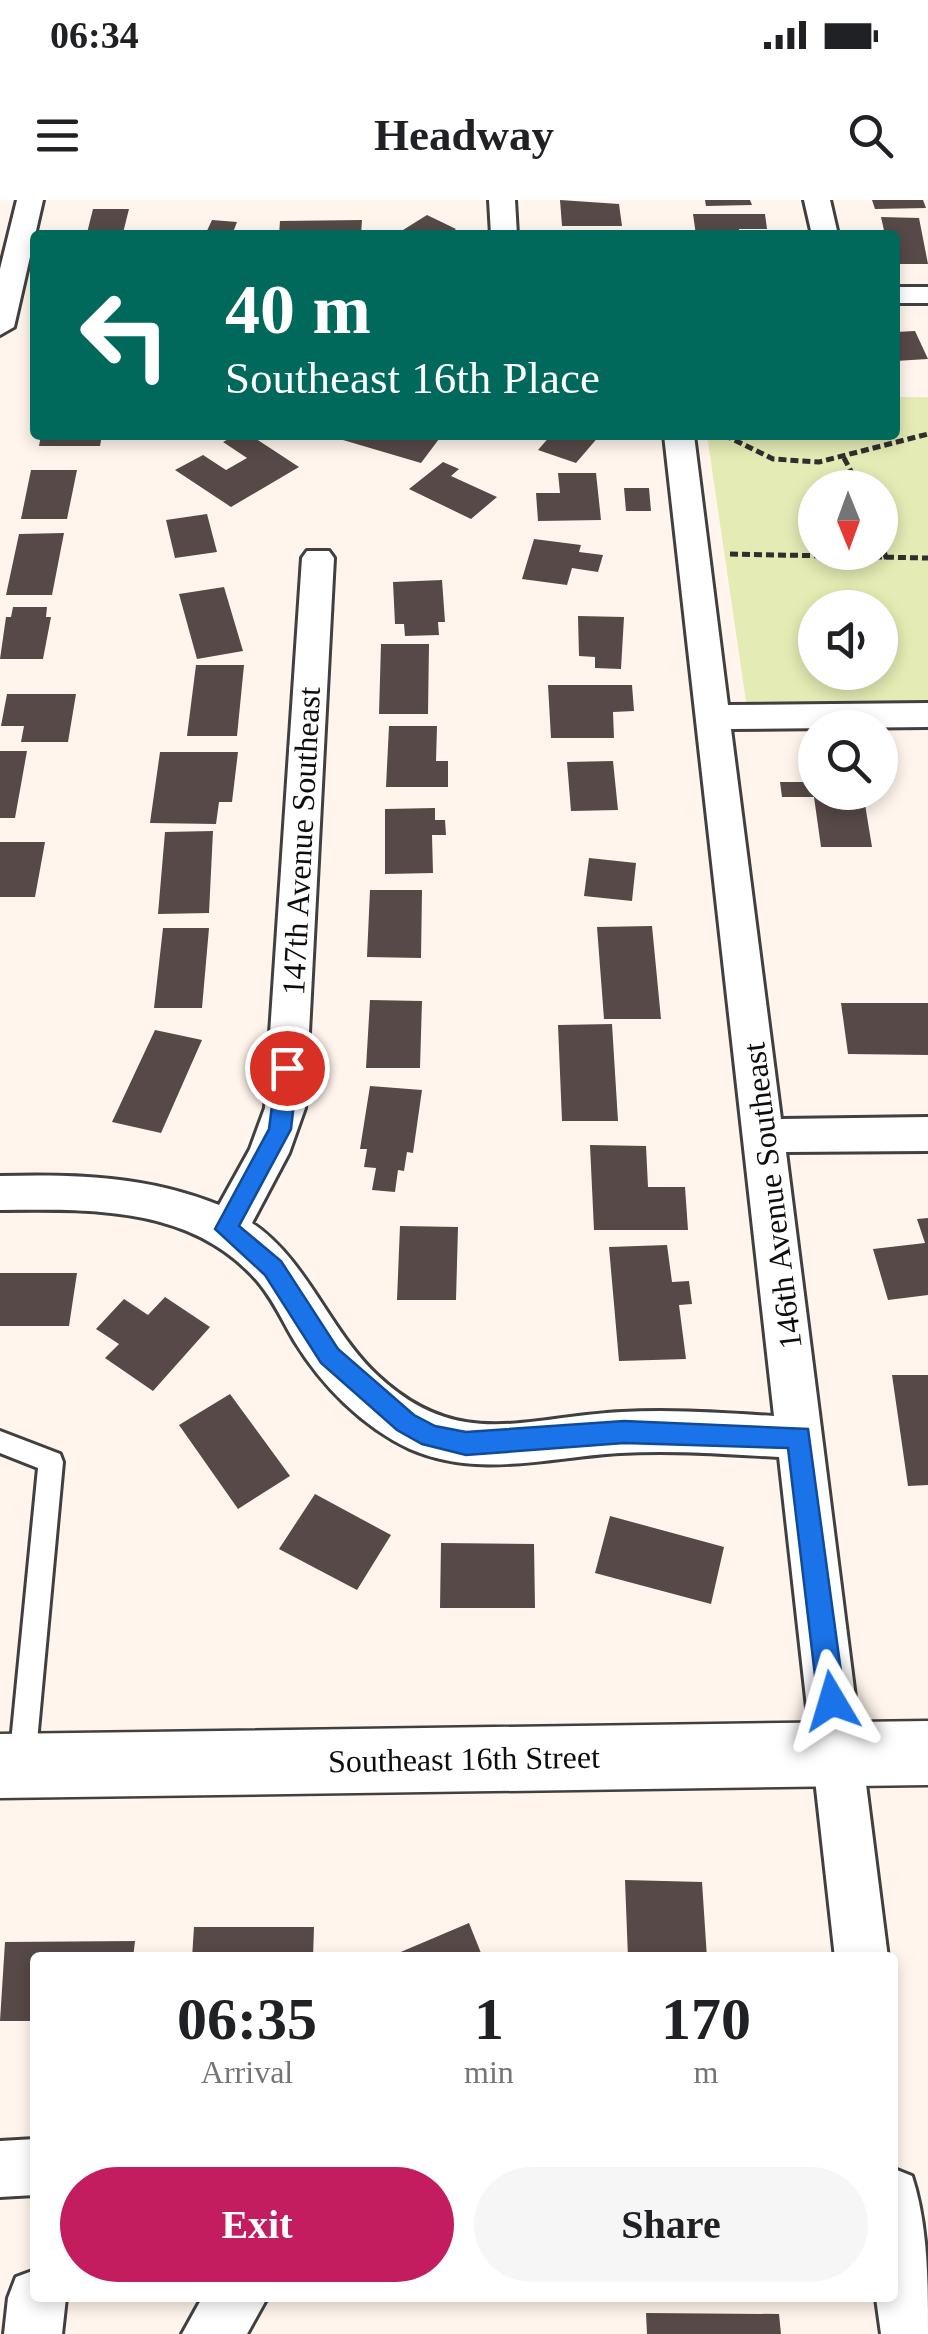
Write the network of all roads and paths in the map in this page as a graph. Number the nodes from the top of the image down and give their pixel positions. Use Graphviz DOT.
graph roads {
  1 [pos="30,200"];
  2 [pos="502,200"];
  3 [pos="817,200"];
  4 [pos="504,230"];
  5 [pos="824,230"];
  6 [pos="900,295"];
  7 [pos="928,295"];
  8 [pos="0,327"];
  9 [pos="928,434"];
  10 [pos="680,440"];
  11 [pos="736,440"];
  12 [pos="844,458"];
  13 [pos="850,470"];
  14 [pos="694,556"];
  15 [pos="798,556"];
  16 [pos="318,558"];
  17 [pos="928,558"];
  18 [pos="898,560"];
  19 [pos="928,714"];
  20 [pos="716,718"];
  21 [pos="928,1134"];
  22 [pos="765,1136"];
  23 [pos="0,1193"];
  24 [pos="226,1229"];
  25 [pos="799,1437"];
  26 [pos="0,1442"];
  27 [pos="928,1753"];
  28 [pos="837,1754"];
  29 [pos="11,1766"];
  30 [pos="861,1952"];
  31 [pos="30,2168"];
  32 [pos="0,2169"];
  33 [pos="898,2242"];
  34 [pos="37,2302"];
  35 [pos="235,2302"];
  36 [pos="33,2334"];
  37 [pos="211,2334"];
  38 [pos="910,2334"];
  1 -- 8 [label="street"];
  2 -- 4 [label="street"];
  3 -- 5 [label="street"];
  6 -- 7 [label="street"];
  9 -- 12 [label="path"];
  10 -- 14 [label="street, 146th Avenue Southeast"];
  11 -- 12 [label="path"];
  12 -- 13 [label="path"];
  14 -- 15 [label="path"];
  14 -- 20 [label="street, 146th Avenue Southeast"];
  16 -- 24 [label="street, 147th Avenue Southeast"];
  17 -- 18 [label="path"];
  19 -- 20 [label="street"];
  20 -- 22 [label="street, 146th Avenue Southeast"];
  21 -- 22 [label="street"];
  22 -- 25 [label="street, 146th Avenue Southeast"];
  23 -- 24 [label="street"];
  24 -- 25 [label="street"];
  25 -- 28 [label="street, 146th Avenue Southeast"];
  26 -- 29 [label="lane"];
  27 -- 28 [label="street, Southeast 16th Street"];
  28 -- 29 [label="street, Southeast 16th Street"];
  28 -- 30 [label="street, 146th Avenue Southeast"];
  31 -- 32 [label="street"];
  33 -- 38 [label="street"];
  34 -- 36 [label="street"];
  35 -- 37 [label="street"];
}
